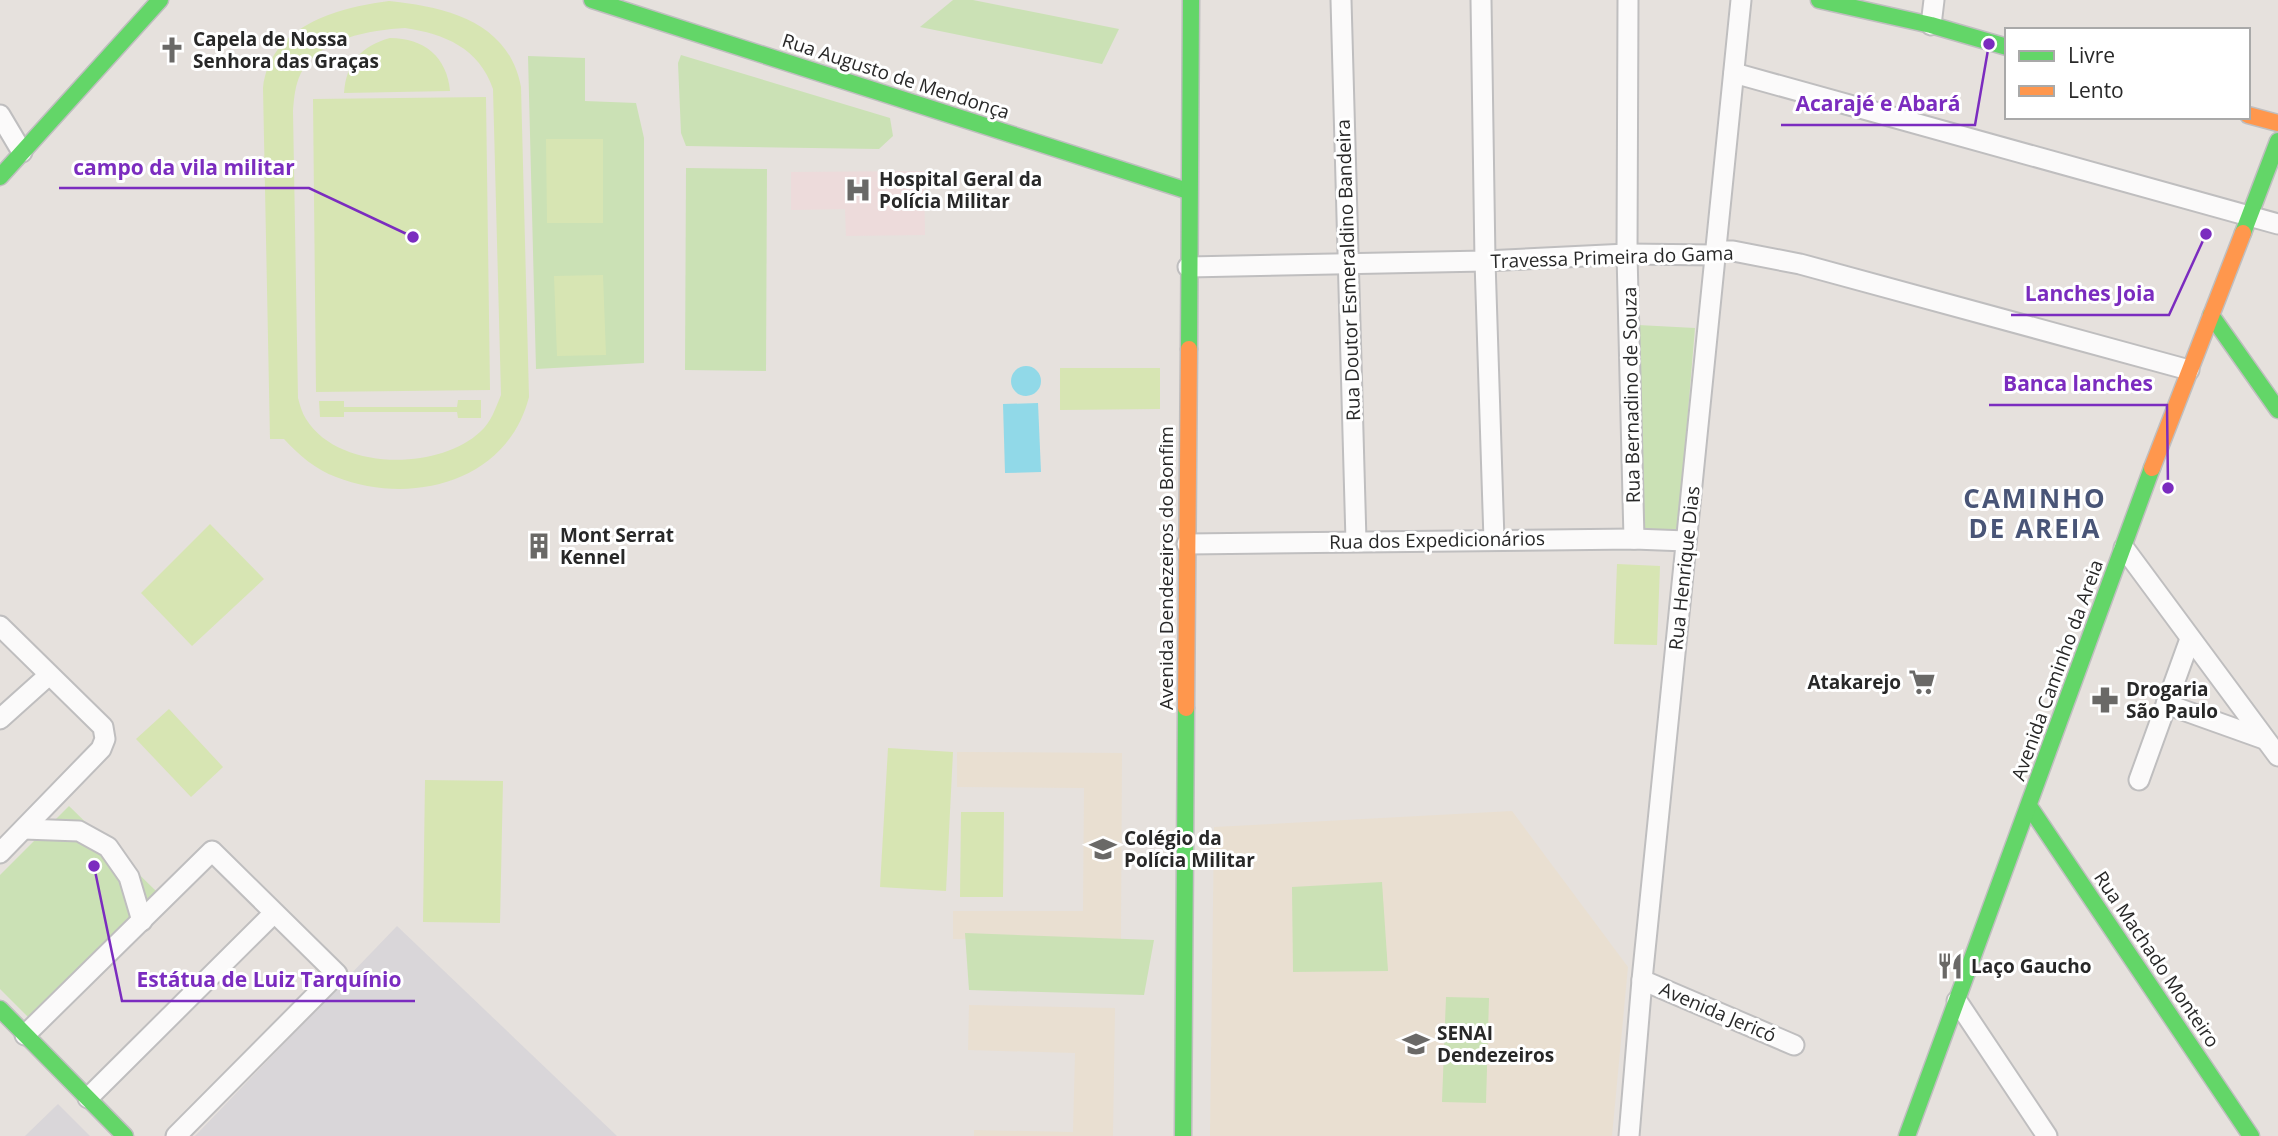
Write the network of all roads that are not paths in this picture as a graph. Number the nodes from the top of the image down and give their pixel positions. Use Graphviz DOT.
graph roads {
  1 [pos="160,0"];
  2 [pos="592,0"];
  3 [pos="1191,0"];
  4 [pos="1341,0"];
  5 [pos="1481,0"];
  6 [pos="1628,0"];
  7 [pos="1741,0"];
  8 [pos="1819,0"];
  9 [pos="1934,0"];
  10 [pos="1931,25"];
  11 [pos="2005,46"];
  12 [pos="1734,73"];
  13 [pos="0,115"];
  14 [pos="2250,116"];
  15 [pos="2278,123"];
  16 [pos="2278,141"];
  17 [pos="22,152"];
  18 [pos="0,177"];
  19 [pos="1188,191"];
  20 [pos="2250,216"];
  21 [pos="2278,224"];
  22 [pos="1628,254"];
  23 [pos="1714,255"];
  24 [pos="1485,261"];
  25 [pos="1348,264"];
  26 [pos="1188,267"];
  27 [pos="2211,315"];
  28 [pos="2189,370"];
  29 [pos="2278,410"];
  30 [pos="1634,539"];
  31 [pos="1494,540"];
  32 [pos="1356,541"];
  33 [pos="1686,541"];
  34 [pos="1187,544"];
  35 [pos="2124,548"];
  36 [pos="0,626"];
  37 [pos="2190,639"];
  38 [pos="49,675"];
  39 [pos="2166,704"];
  40 [pos="0,719"];
  41 [pos="2265,740"];
  42 [pos="2278,757"];
  43 [pos="2278,772"];
  44 [pos="2139,780"];
  45 [pos="2029,806"];
  46 [pos="24,829"];
  47 [pos="0,853"];
  48 [pos="274,913"];
  49 [pos="142,921"];
  50 [pos="1642,980"];
  51 [pos="1957,1001"];
  52 [pos="0,1009"];
  53 [pos="25,1035"];
  54 [pos="1794,1045"];
  55 [pos="88,1098"];
  56 [pos="125,1136"];
  57 [pos="176,1136"];
  58 [pos="1183,1136"];
  59 [pos="1629,1136"];
  60 [pos="1907,1136"];
  61 [pos="2047,1136"];
  62 [pos="2251,1136"];
  1 -- 17 [label="main road"];
  2 -- 19 [label="main road, Rua Augusto de Mendonça"];
  3 -- 19 [label="main road, Avenida Dendezeiros do Bonfim"];
  4 -- 25 [label="street, Rua Doutor Esmeraldino Bandeira"];
  5 -- 24 [label="street"];
  6 -- 22 [label="street, Rua Bernadino de Souza"];
  7 -- 12 [label="street, Rua Henrique Dias"];
  8 -- 10 [label="main road"];
  9 -- 10 [label="street"];
  10 -- 11 [label="main road"];
  12 -- 20 [label="street"];
  12 -- 23 [label="street, Rua Henrique Dias"];
  13 -- 17 [label="street"];
  14 -- 15 [label="main road"];
  16 -- 20 [label="main road, Avenida Caminho da Areia"];
  17 -- 18 [label="main road"];
  19 -- 26 [label="main road, Avenida Dendezeiros do Bonfim"];
  20 -- 21 [label="street"];
  20 -- 27 [label="main road, Avenida Caminho da Areia"];
  22 -- 23 [label="street, Travessa Primeira do Gama"];
  22 -- 24 [label="street, Travessa Primeira do Gama"];
  22 -- 30 [label="street, Rua Bernadino de Souza"];
  23 -- 28 [label="street, Travessa Primeira do Gama"];
  23 -- 33 [label="street, Rua Henrique Dias"];
  24 -- 25 [label="street, Travessa Primeira do Gama"];
  24 -- 31 [label="street"];
  25 -- 26 [label="street, Travessa Primeira do Gama"];
  25 -- 32 [label="street, Rua Doutor Esmeraldino Bandeira"];
  26 -- 34 [label="main road, Avenida Dendezeiros do Bonfim"];
  27 -- 28 [label="main road, Avenida Caminho da Areia"];
  27 -- 29 [label="main road"];
  28 -- 35 [label="main road, Avenida Caminho da Areia"];
  30 -- 31 [label="street, Rua dos Expedicionários"];
  30 -- 33 [label="street, Rua dos Expedicionários"];
  31 -- 32 [label="street, Rua dos Expedicionários"];
  32 -- 34 [label="street, Rua dos Expedicionários"];
  33 -- 50 [label="street, Rua Henrique Dias"];
  34 -- 58 [label="main road, Avenida Dendezeiros do Bonfim"];
  35 -- 37 [label="street"];
  35 -- 45 [label="main road, Avenida Caminho da Areia"];
  36 -- 38 [label="street"];
  37 -- 39 [label="street"];
  37 -- 41 [label="street"];
  38 -- 40 [label="street"];
  38 -- 46 [label="street"];
  39 -- 41 [label="street"];
  39 -- 44 [label="street"];
  41 -- 42 [label="street"];
  41 -- 43 [label="street"];
  45 -- 51 [label="main road, Avenida Caminho da Areia"];
  45 -- 62 [label="main road, Rua Machado Monteiro"];
  46 -- 47 [label="street"];
  46 -- 49 [label="street"];
  48 -- 49 [label="street"];
  48 -- 55 [label="street"];
  48 -- 57 [label="street"];
  49 -- 53 [label="street"];
  50 -- 54 [label="street, Avenida Jericó"];
  50 -- 59 [label="street, Rua Henrique Dias"];
  51 -- 60 [label="main road, Avenida Caminho da Areia"];
  51 -- 61 [label="street"];
  52 -- 53 [label="main road"];
  53 -- 55 [label="main road"];
  55 -- 56 [label="main road"];
}
